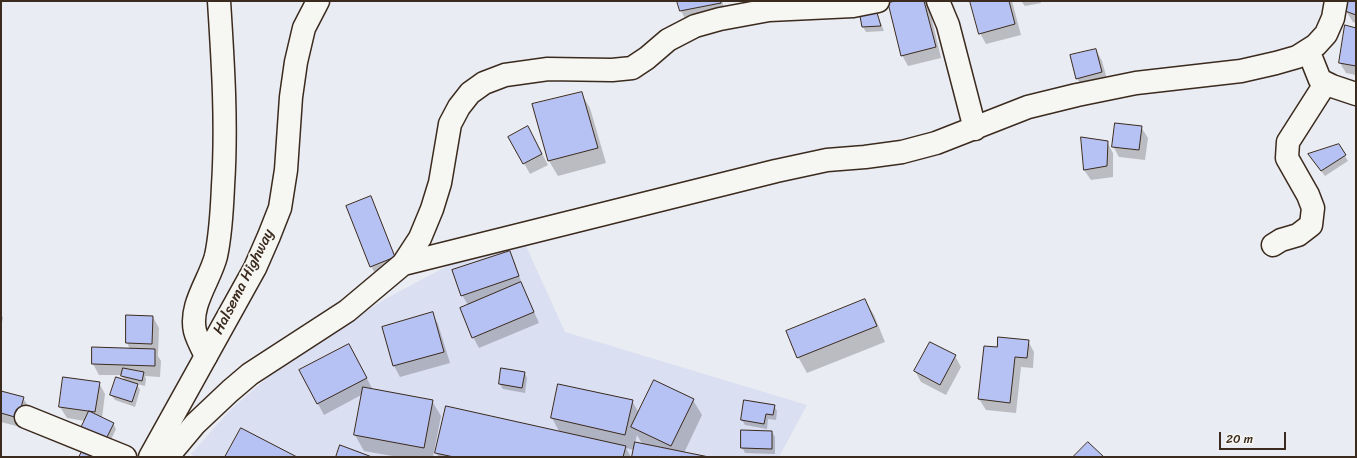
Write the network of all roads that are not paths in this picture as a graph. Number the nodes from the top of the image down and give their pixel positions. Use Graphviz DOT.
graph roads {
  1 [pos="219,1"];
  2 [pos="318,1"];
  3 [pos="878,1"];
  4 [pos="938,1"];
  5 [pos="1336,1"];
  6 [pos="1308,50"];
  7 [pos="1325,84"];
  8 [pos="1356,94"];
  9 [pos="975,128"];
  10 [pos="1274,245"];
  11 [pos="403,264"];
  12 [pos="206,356"];
  13 [pos="26,417"];
  14 [pos="161,455"];
  15 [pos="125,457"];
  1 -- 12 [label="main road"];
  2 -- 12 [label="main road, Halsema Highway"];
  3 -- 11 [label="main road"];
  4 -- 9 [label="main road"];
  5 -- 6 [label="main road"];
  6 -- 7 [label="main road"];
  6 -- 9 [label="main road"];
  7 -- 8 [label="main road"];
  7 -- 10 [label="main road"];
  9 -- 11 [label="main road"];
  11 -- 14 [label="main road"];
  12 -- 14 [label="main road, Halsema Highway"];
  13 -- 15 [label="main road"];
}
